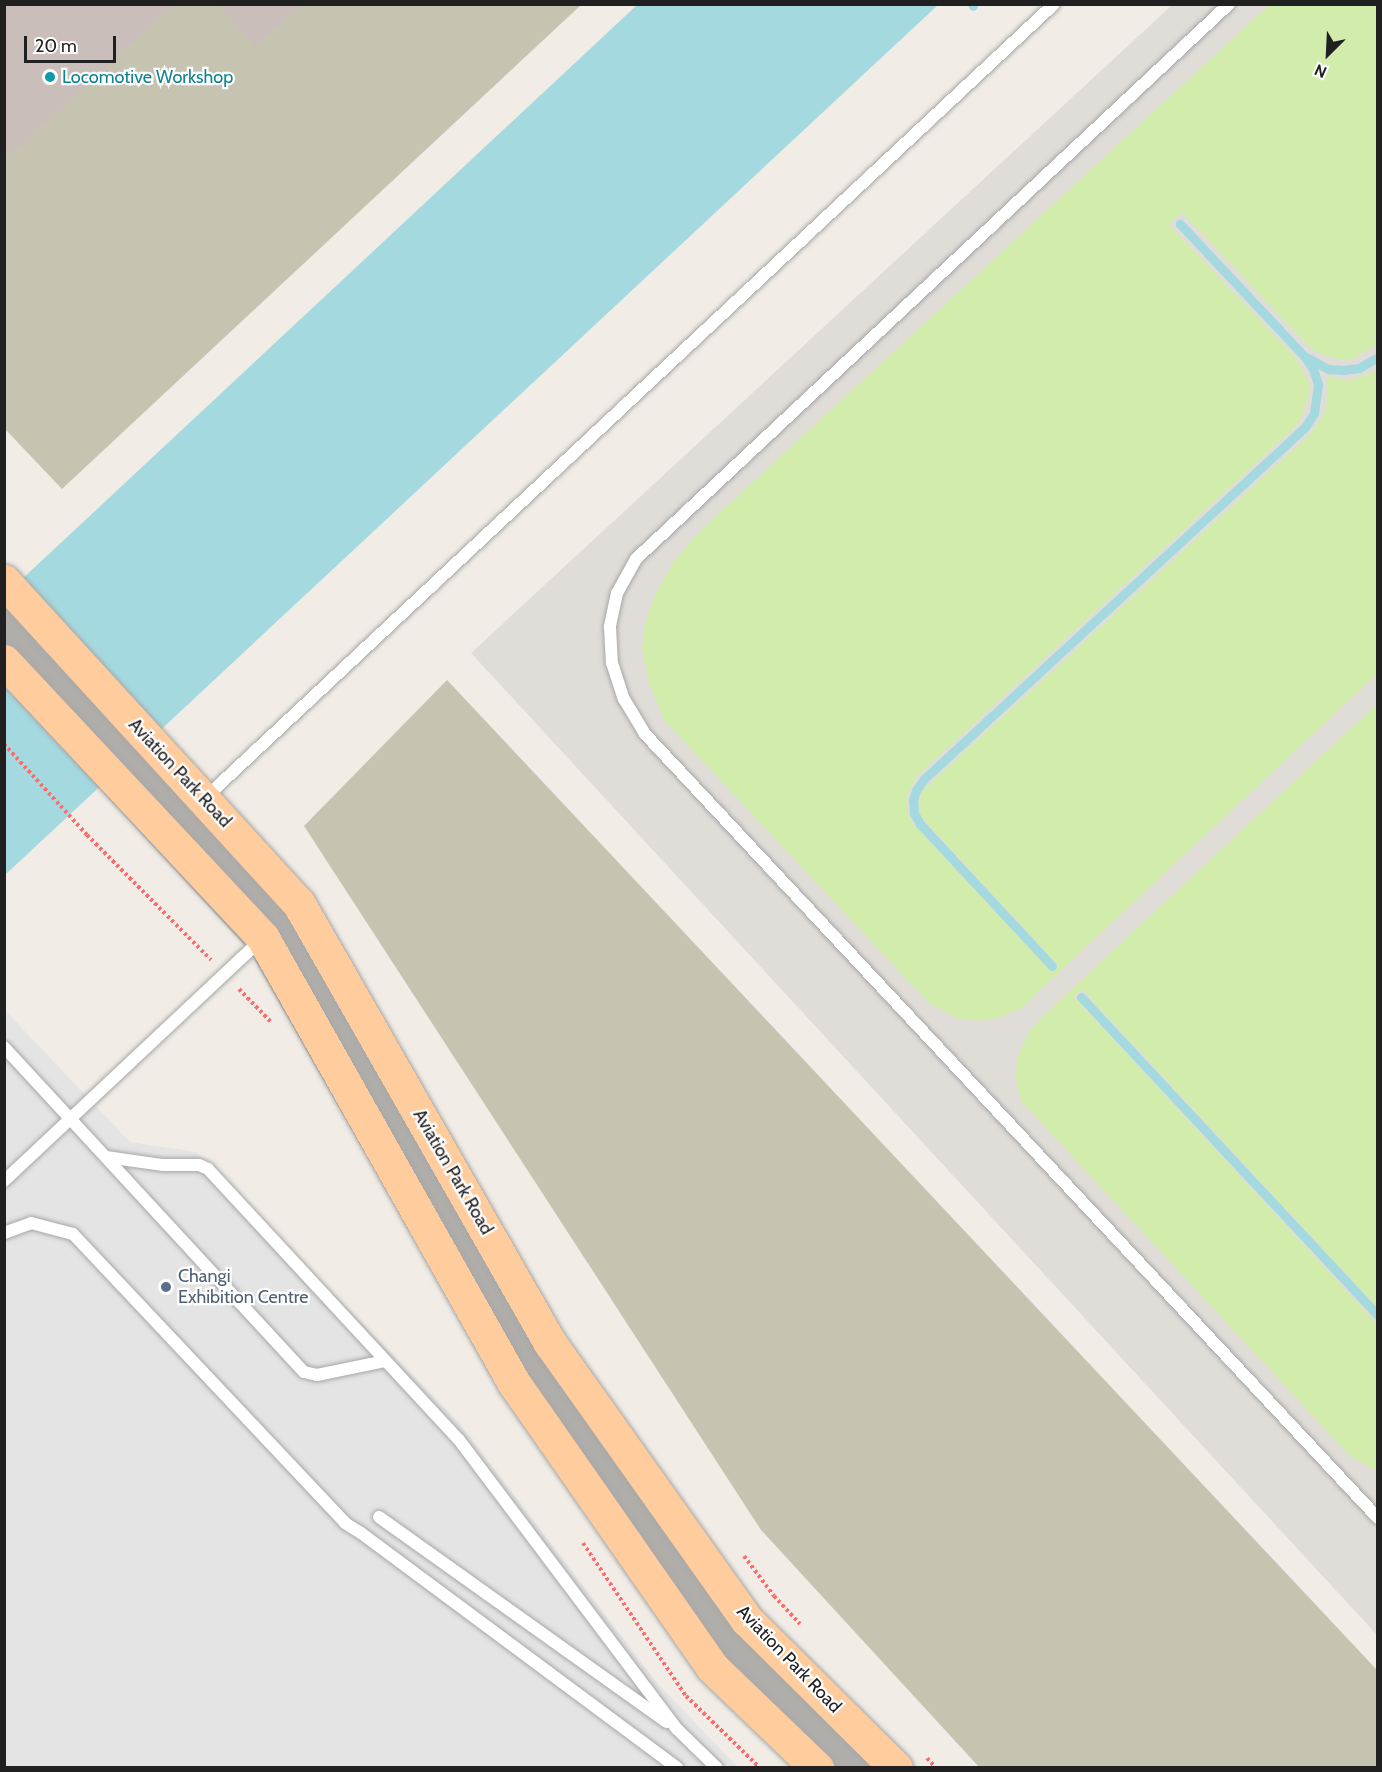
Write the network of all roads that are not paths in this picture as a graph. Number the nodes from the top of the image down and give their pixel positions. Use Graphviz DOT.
graph roads {
  1 [pos="1054,4"];
  2 [pos="1229,4"];
  3 [pos="4,581"];
  4 [pos="4,661"];
  5 [pos="204,798"];
  6 [pos="263,938"];
  7 [pos="4,1047"];
  8 [pos="70,1118"];
  9 [pos="106,1157"];
  10 [pos="4,1181"];
  11 [pos="4,1233"];
  12 [pos="385,1361"];
  13 [pos="378,1517"];
  14 [pos="1377,1518"];
  15 [pos="677,1729"];
  16 [pos="908,1759"];
  17 [pos="677,1767"];
  18 [pos="717,1767"];
  19 [pos="817,1767"];
  1 -- 5 [label="lane"];
  2 -- 14 [label="lane"];
  3 -- 5 [label="main road, Aviation Park Road"];
  4 -- 6 [label="main road"];
  5 -- 16 [label="main road, Aviation Park Road"];
  6 -- 8 [label="lane"];
  6 -- 19 [label="main road"];
  7 -- 8 [label="lane"];
  8 -- 9 [label="lane"];
  8 -- 10 [label="lane"];
  9 -- 12 [label="lane"];
  9 -- 12 [label="lane"];
  11 -- 17 [label="lane"];
  12 -- 15 [label="lane"];
  13 -- 15 [label="lane"];
  15 -- 18 [label="lane"];
}
